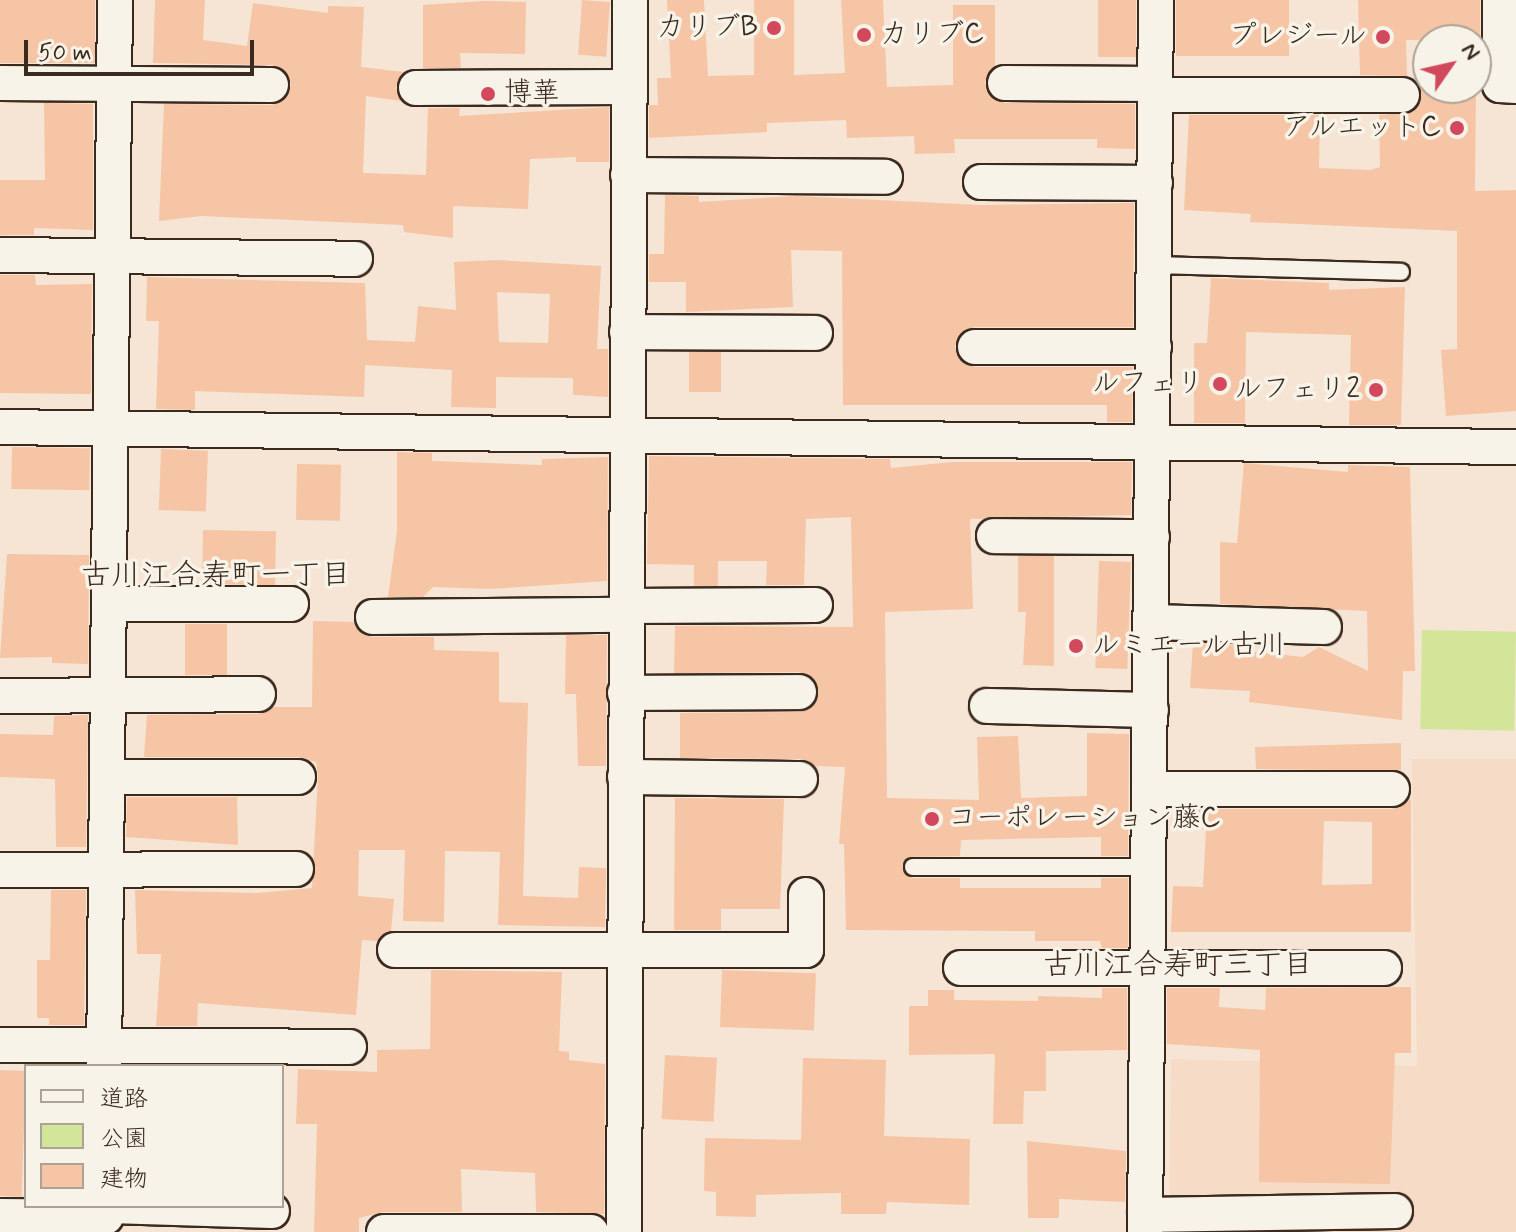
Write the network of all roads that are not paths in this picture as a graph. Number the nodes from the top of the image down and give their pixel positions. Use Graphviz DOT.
graph roads {
  1 [pos="115,0"];
  2 [pos="630,0"];
  3 [pos="1156,0"];
  4 [pos="1500,0"];
  5 [pos="0,83"];
  6 [pos="1005,83"];
  7 [pos="114,84"];
  8 [pos="271,85"];
  9 [pos="1516,86"];
  10 [pos="629,87"];
  11 [pos="416,88"];
  12 [pos="1155,89"];
  13 [pos="1402,95"];
  14 [pos="628,175"];
  15 [pos="885,177"];
  16 [pos="981,182"];
  17 [pos="1155,183"];
  18 [pos="0,255"];
  19 [pos="112,257"];
  20 [pos="355,259"];
  21 [pos="1154,265"];
  22 [pos="1401,272"];
  23 [pos="627,332"];
  24 [pos="815,333"];
  25 [pos="975,347"];
  26 [pos="1154,347"];
  27 [pos="0,427"];
  28 [pos="111,429"];
  29 [pos="626,439"];
  30 [pos="1153,444"];
  31 [pos="1516,447"];
  32 [pos="994,536"];
  33 [pos="1152,537"];
  34 [pos="109,604"];
  35 [pos="291,604"];
  36 [pos="815,605"];
  37 [pos="625,611"];
  38 [pos="373,617"];
  39 [pos="1152,622"];
  40 [pos="1324,627"];
  41 [pos="799,692"];
  42 [pos="625,693"];
  43 [pos="258,694"];
  44 [pos="108,695"];
  45 [pos="0,696"];
  46 [pos="987,706"];
  47 [pos="1151,710"];
  48 [pos="107,777"];
  49 [pos="298,777"];
  50 [pos="625,777"];
  51 [pos="800,779"];
  52 [pos="1150,789"];
  53 [pos="1392,789"];
  54 [pos="913,867"];
  55 [pos="1149,867"];
  56 [pos="296,869"];
  57 [pos="0,870"];
  58 [pos="106,870"];
  59 [pos="806,895"];
  60 [pos="625,948"];
  61 [pos="395,950"];
  62 [pos="961,968"];
  63 [pos="1148,968"];
  64 [pos="1384,968"];
  65 [pos="0,1045"];
  66 [pos="349,1047"];
  67 [pos="104,1056"];
  68 [pos="272,1211"];
  69 [pos="1395,1211"];
  70 [pos="107,1215"];
  71 [pos="0,1216"];
  72 [pos="1145,1223"];
  73 [pos="384,1232"];
  74 [pos="591,1232"];
  75 [pos="624,1232"];
  1 -- 7 [label="street"];
  2 -- 10 [label="street"];
  3 -- 12 [label="street"];
  4 -- 9 [label="street"];
  5 -- 7 [label="street"];
  6 -- 12 [label="street"];
  7 -- 8 [label="street"];
  7 -- 19 [label="street"];
  10 -- 11 [label="street"];
  10 -- 14 [label="street"];
  12 -- 13 [label="street"];
  12 -- 17 [label="street"];
  14 -- 15 [label="street"];
  14 -- 23 [label="street"];
  16 -- 17 [label="street"];
  17 -- 21 [label="street"];
  18 -- 19 [label="street"];
  19 -- 20 [label="street"];
  19 -- 28 [label="street"];
  21 -- 22 [label="lane"];
  21 -- 26 [label="street"];
  23 -- 24 [label="street"];
  23 -- 29 [label="street"];
  25 -- 26 [label="street"];
  26 -- 30 [label="street"];
  27 -- 28 [label="street"];
  28 -- 29 [label="street"];
  28 -- 34 [label="street"];
  29 -- 30 [label="street"];
  29 -- 37 [label="street"];
  30 -- 31 [label="street"];
  30 -- 33 [label="street"];
  32 -- 33 [label="street"];
  33 -- 39 [label="street"];
  34 -- 35 [label="street"];
  34 -- 44 [label="street"];
  36 -- 37 [label="street"];
  37 -- 38 [label="street"];
  37 -- 42 [label="street"];
  39 -- 40 [label="street"];
  39 -- 47 [label="street"];
  41 -- 42 [label="street"];
  42 -- 50 [label="street"];
  43 -- 44 [label="street"];
  44 -- 45 [label="street"];
  44 -- 48 [label="street"];
  46 -- 47 [label="street"];
  47 -- 52 [label="street"];
  48 -- 49 [label="street"];
  48 -- 58 [label="street"];
  50 -- 51 [label="street"];
  50 -- 60 [label="street"];
  52 -- 53 [label="street"];
  52 -- 55 [label="street"];
  54 -- 55 [label="lane"];
  55 -- 63 [label="street"];
  56 -- 58 [label="street"];
  57 -- 58 [label="street"];
  58 -- 67 [label="street"];
  59 -- 60 [label="street"];
  60 -- 61 [label="street"];
  60 -- 75 [label="street"];
  62 -- 63 [label="street"];
  63 -- 64 [label="street"];
  63 -- 72 [label="street"];
  65 -- 67 [label="street"];
  66 -- 67 [label="street"];
  68 -- 70 [label="street"];
  69 -- 72 [label="street"];
  70 -- 71 [label="street"];
  73 -- 74 [label="street"];
}
